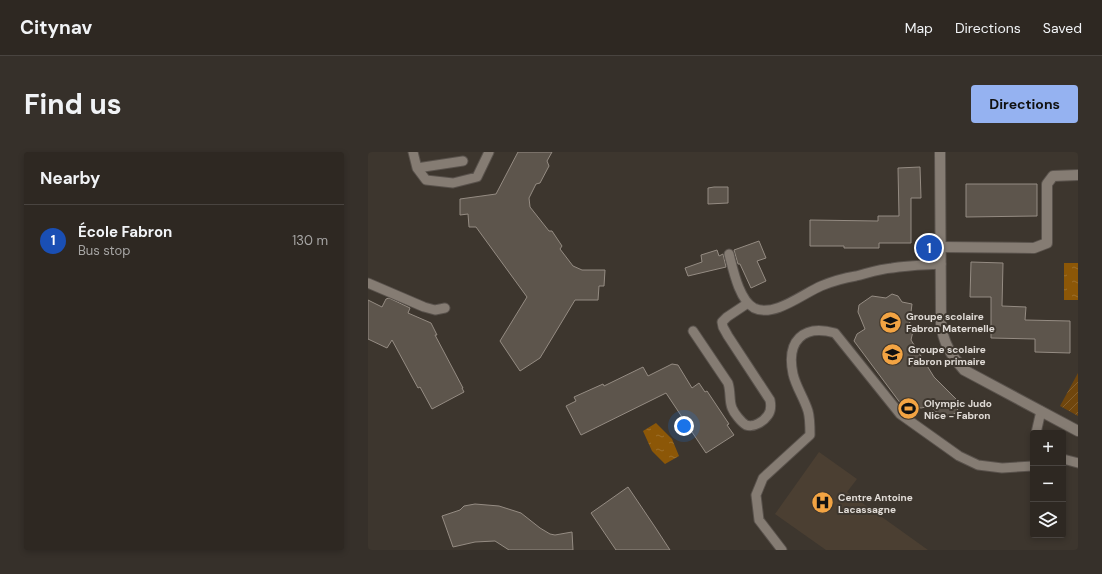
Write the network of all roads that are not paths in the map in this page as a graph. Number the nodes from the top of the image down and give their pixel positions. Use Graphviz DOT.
graph roads {
  1 [pos="414,152"];
  2 [pos="489,152"];
  3 [pos="940,152"];
  4 [pos="463,161"];
  5 [pos="417,168"];
  6 [pos="1078,175"];
  7 [pos="941,247"];
  8 [pos="729,254"];
  9 [pos="941,264"];
  10 [pos="368,283"];
  11 [pos="748,303"];
  12 [pos="445,308"];
  13 [pos="693,331"];
  14 [pos="1042,411"];
  15 [pos="1036,430"];
  16 [pos="1078,431"];
  17 [pos="1066,460"];
  18 [pos="1078,463"];
  19 [pos="1030,466"];
  20 [pos="782,550"];
  1 -- 5 [label="lane"];
  2 -- 5 [label="lane"];
  3 -- 7 [label="street"];
  4 -- 5 [label="lane"];
  6 -- 7 [label="street"];
  7 -- 9 [label="street"];
  8 -- 11 [label="lane"];
  9 -- 11 [label="lane"];
  9 -- 14 [label="street"];
  10 -- 12 [label="lane"];
  11 -- 13 [label="lane"];
  14 -- 15 [label="lane"];
  14 -- 16 [label="street"];
  17 -- 18 [label="lane"];
  19 -- 20 [label="lane"];
}
